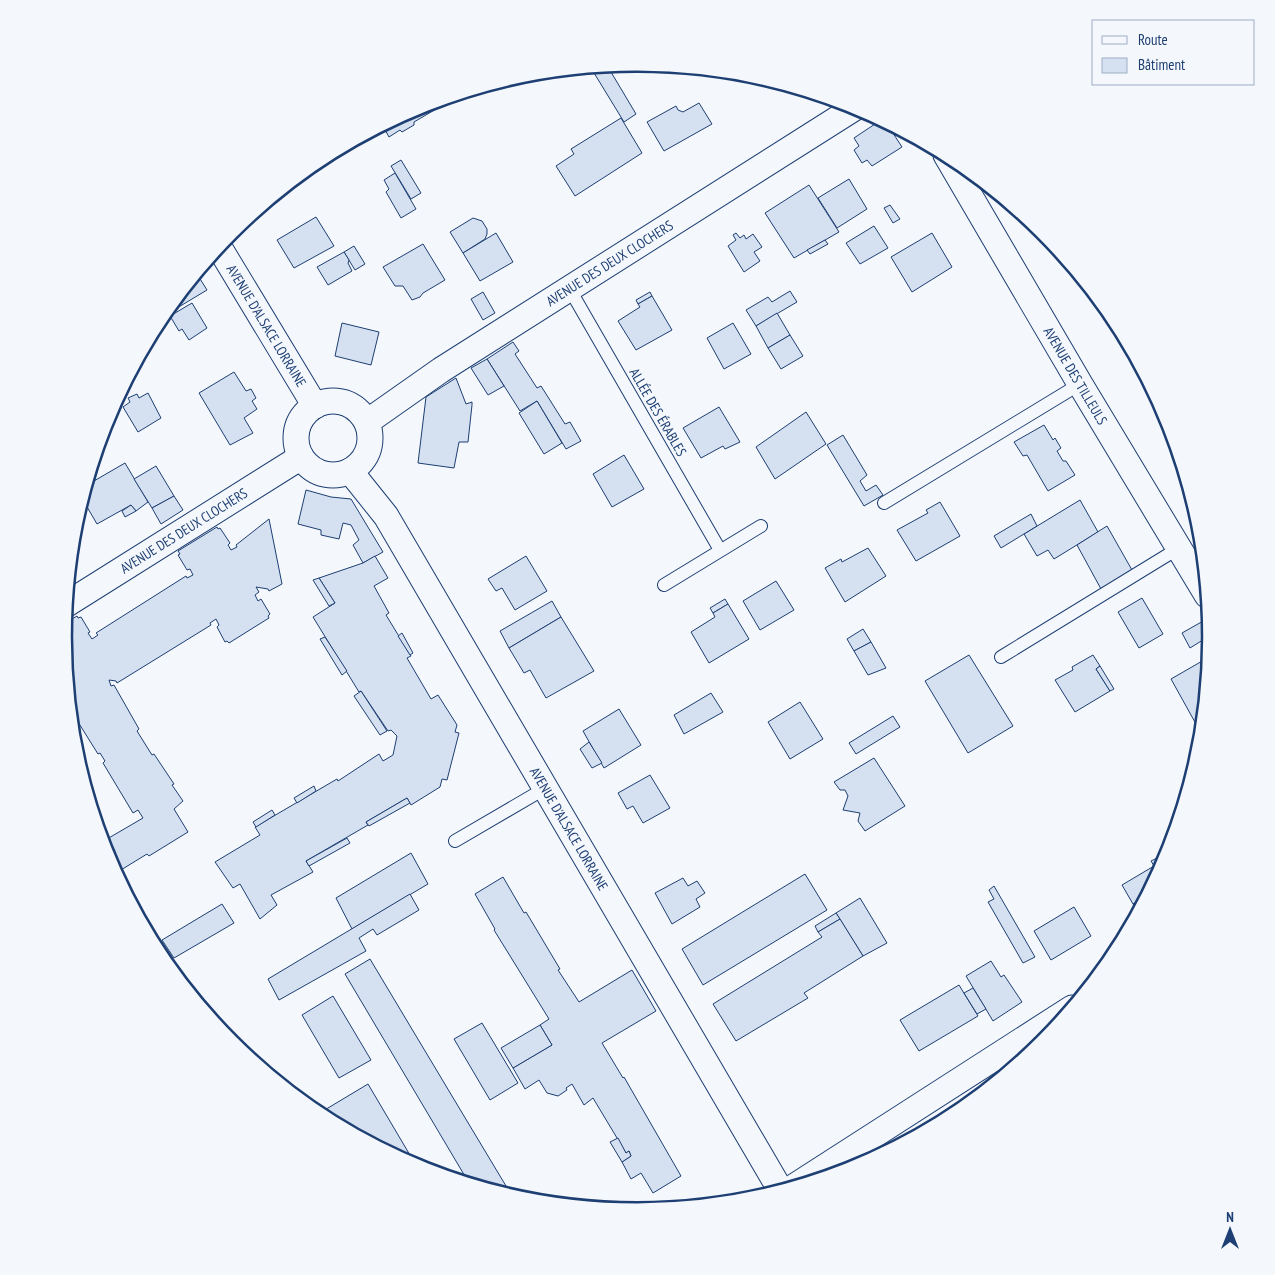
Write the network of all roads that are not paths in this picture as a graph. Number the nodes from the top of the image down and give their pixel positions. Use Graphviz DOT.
graph roads {
  1 [pos="846,113"];
  2 [pos="955,171"];
  3 [pos="223,254"];
  4 [pos="569,288"];
  5 [pos="1080,384"];
  6 [pos="315,406"];
  7 [pos="366,422"];
  8 [pos="301,457"];
  9 [pos="350,471"];
  10 [pos="884,503"];
  11 [pos="761,526"];
  12 [pos="1179,548"];
  13 [pos="720,550"];
  14 [pos="1199,582"];
  15 [pos="664,585"];
  16 [pos="74,600"];
  17 [pos="1000,656"];
  18 [pos="544,789"];
  19 [pos="455,841"];
  20 [pos="1052,1021"];
  21 [pos="812,1175"];
  22 [pos="778,1185"];
  1 -- 4 [label="street, AVENUE DES DEUX CLOCHERS"];
  2 -- 5 [label="street, AVENUE DES TILLEULS"];
  3 -- 6 [label="street, AVENUE D'ALSACE LORRAINE"];
  4 -- 7 [label="street, AVENUE DES DEUX CLOCHERS"];
  4 -- 13 [label="lane, ALLÉE DES ÉRABLES"];
  5 -- 10 [label="lane"];
  5 -- 12 [label="street, AVENUE DES TILLEULS"];
  6 -- 7 [label="street"];
  6 -- 8 [label="street"];
  7 -- 9 [label="street"];
  8 -- 9 [label="street"];
  8 -- 16 [label="street, AVENUE DES DEUX CLOCHERS"];
  9 -- 18 [label="street, AVENUE D'ALSACE LORRAINE"];
  11 -- 13 [label="lane"];
  12 -- 14 [label="street, AVENUE DES TILLEULS"];
  12 -- 17 [label="lane"];
  13 -- 15 [label="lane"];
  18 -- 19 [label="lane"];
  18 -- 22 [label="street, AVENUE D'ALSACE LORRAINE"];
  20 -- 21 [label="street"];
}
